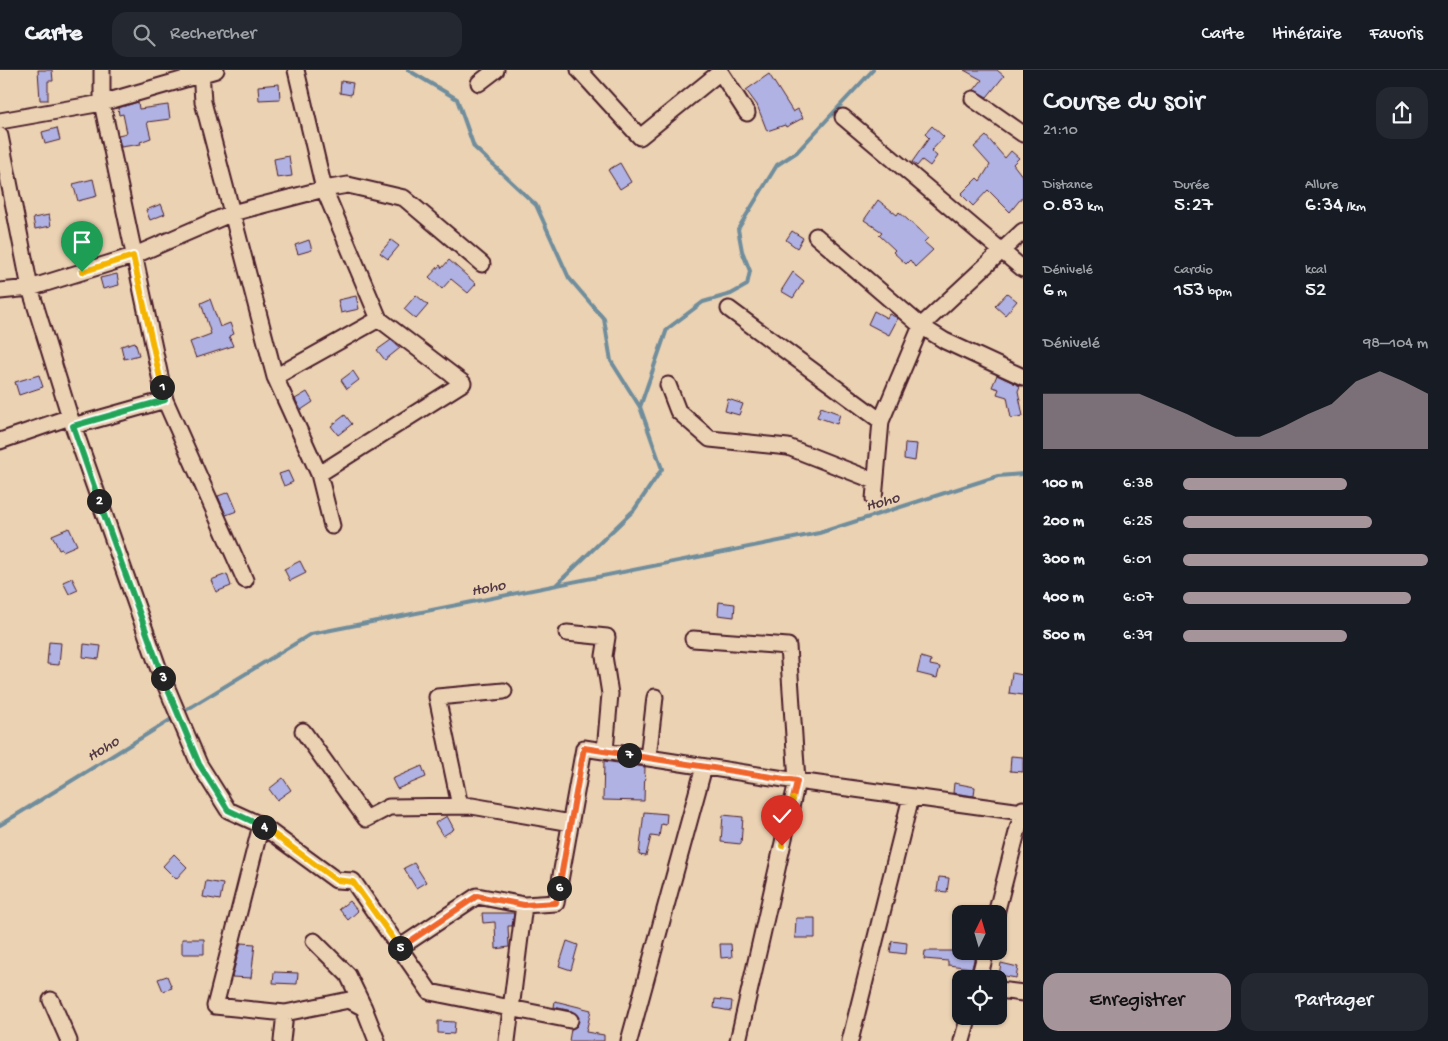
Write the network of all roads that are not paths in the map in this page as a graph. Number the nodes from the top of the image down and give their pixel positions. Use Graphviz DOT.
graph roads {
  1 [pos="102,70"];
  2 [pos="216,70"];
  3 [pos="296,70"];
  4 [pos="496,70"];
  5 [pos="579,70"];
  6 [pos="719,71"];
  7 [pos="201,72"];
  8 [pos="479,83"];
  9 [pos="973,99"];
  10 [pos="102,103"];
  11 [pos="747,113"];
  12 [pos="843,117"];
  13 [pos="0,121"];
  14 [pos="1023,134"];
  15 [pos="0,136"];
  16 [pos="324,189"];
  17 [pos="232,213"];
  18 [pos="1023,231"];
  19 [pos="816,236"];
  20 [pos="1001,252"];
  21 [pos="133,256"];
  22 [pos="482,264"];
  23 [pos="1023,269"];
  24 [pos="30,288"];
  25 [pos="0,291"];
  26 [pos="730,309"];
  27 [pos="379,318"];
  28 [pos="921,326"];
  29 [pos="275,377"];
  30 [pos="1023,377"];
  31 [pos="668,385"];
  32 [pos="165,400"];
  33 [pos="881,421"];
  34 [pos="71,422"];
  35 [pos="0,441"];
  36 [pos="319,474"];
  37 [pos="875,481"];
  38 [pos="874,499"];
  39 [pos="332,526"];
  40 [pos="245,580"];
  41 [pos="567,632"];
  42 [pos="693,639"];
  43 [pos="504,691"];
  44 [pos="655,697"];
  45 [pos="303,731"];
  46 [pos="604,751"];
  47 [pos="648,758"];
  48 [pos="704,766"];
  49 [pos="797,781"];
  50 [pos="911,797"];
  51 [pos="460,806"];
  52 [pos="1023,811"];
  53 [pos="571,822"];
  54 [pos="261,825"];
  55 [pos="524,905"];
  56 [pos="998,905"];
  57 [pos="314,941"];
  58 [pos="399,948"];
  59 [pos="1007,991"];
  60 [pos="1023,993"];
  61 [pos="51,1000"];
  62 [pos="364,1008"];
  63 [pos="511,1008"];
  64 [pos="285,1013"];
  65 [pos="570,1020"];
  66 [pos="966,1025"];
  67 [pos="69,1041"];
  68 [pos="282,1041"];
  69 [pos="377,1041"];
  70 [pos="507,1041"];
  71 [pos="628,1041"];
  72 [pos="738,1041"];
  73 [pos="850,1041"];
  74 [pos="962,1041"];
  1 -- 10 [label="street"];
  2 -- 7 [label="street"];
  3 -- 16 [label="street"];
  4 -- 8 [label="street"];
  5 -- 6 [label="street"];
  6 -- 11 [label="street"];
  7 -- 10 [label="street"];
  7 -- 17 [label="street"];
  9 -- 14 [label="street"];
  10 -- 13 [label="street"];
  10 -- 21 [label="street"];
  12 -- 20 [label="street"];
  15 -- 24 [label="street"];
  16 -- 17 [label="street"];
  16 -- 22 [label="street"];
  16 -- 27 [label="street"];
  17 -- 21 [label="street"];
  17 -- 29 [label="street"];
  18 -- 20 [label="street"];
  19 -- 28 [label="street"];
  20 -- 23 [label="street"];
  20 -- 28 [label="street"];
  21 -- 24 [label="street"];
  21 -- 32 [label="street"];
  24 -- 25 [label="street"];
  24 -- 34 [label="street"];
  26 -- 33 [label="street"];
  27 -- 29 [label="street"];
  27 -- 36 [label="street"];
  28 -- 30 [label="street"];
  28 -- 33 [label="street"];
  29 -- 36 [label="street"];
  31 -- 37 [label="street"];
  32 -- 34 [label="street"];
  32 -- 40 [label="street"];
  33 -- 37 [label="street"];
  34 -- 35 [label="street"];
  34 -- 54 [label="street"];
  36 -- 39 [label="street"];
  37 -- 38 [label="street"];
  41 -- 46 [label="street"];
  42 -- 49 [label="street"];
  43 -- 51 [label="street"];
  44 -- 47 [label="street"];
  45 -- 51 [label="street"];
  46 -- 47 [label="street"];
  46 -- 53 [label="street"];
  47 -- 48 [label="street"];
  48 -- 49 [label="street"];
  48 -- 71 [label="street"];
  49 -- 50 [label="street"];
  49 -- 72 [label="street"];
  50 -- 52 [label="street"];
  50 -- 73 [label="street"];
  51 -- 53 [label="street"];
  52 -- 56 [label="street"];
  53 -- 55 [label="street"];
  54 -- 58 [label="street"];
  54 -- 64 [label="street"];
  55 -- 58 [label="street"];
  55 -- 63 [label="street"];
  57 -- 62 [label="street"];
  58 -- 63 [label="street"];
  59 -- 60 [label="street"];
  61 -- 67 [label="street"];
  62 -- 64 [label="street"];
  62 -- 69 [label="street"];
  63 -- 65 [label="street"];
  63 -- 70 [label="street"];
  64 -- 68 [label="street"];
  66 -- 74 [label="street"];
}
